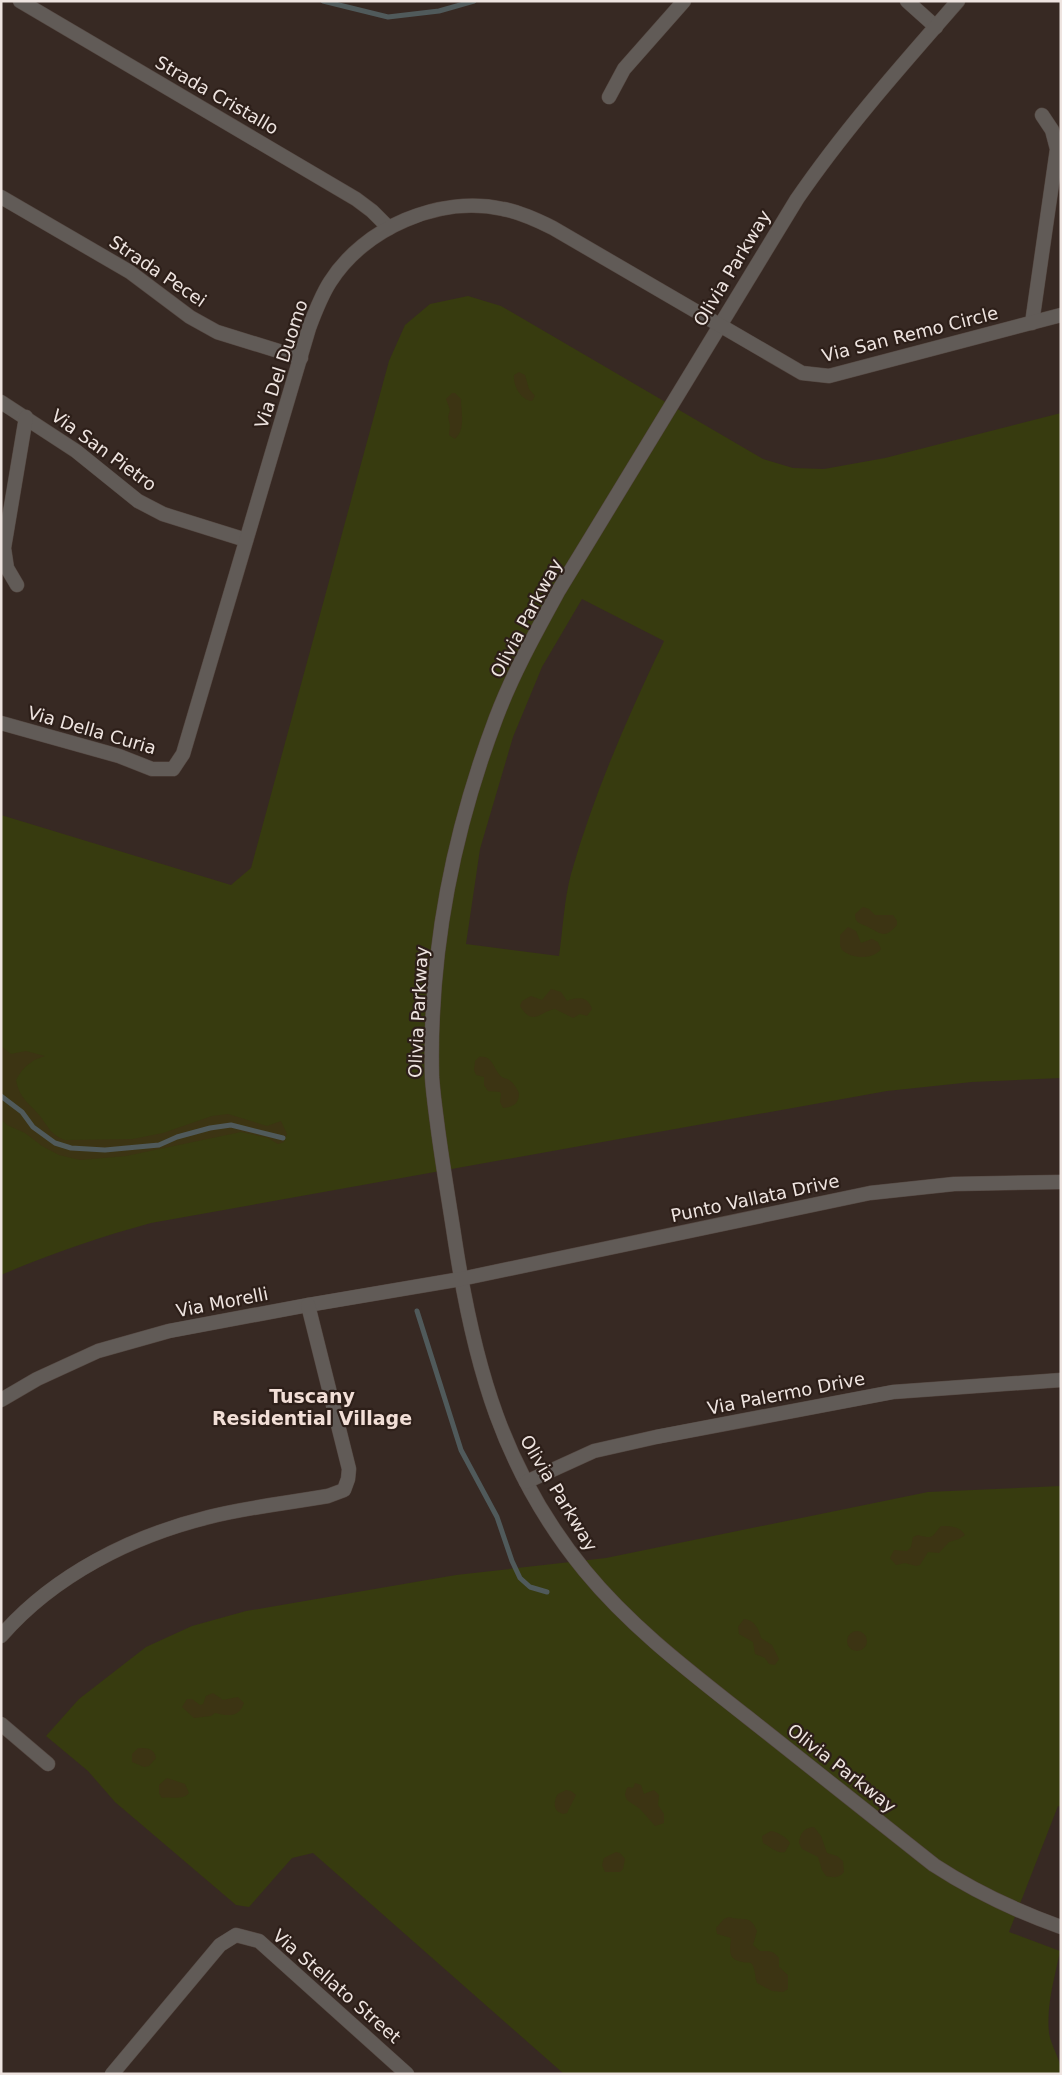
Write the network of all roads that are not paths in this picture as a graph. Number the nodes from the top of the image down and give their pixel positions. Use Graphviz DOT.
graph roads {
  1 [pos="20,1"];
  2 [pos="684,1"];
  3 [pos="907,1"];
  4 [pos="958,1"];
  5 [pos="936,27"];
  6 [pos="609,97"];
  7 [pos="1042,115"];
  8 [pos="1,197"];
  9 [pos="389,228"];
  10 [pos="1061,315"];
  11 [pos="1032,323"];
  12 [pos="719,326"];
  13 [pos="301,358"];
  14 [pos="1,402"];
  15 [pos="26,417"];
  16 [pos="246,540"];
  17 [pos="17,586"];
  18 [pos="1,723"];
  19 [pos="173,769"];
  20 [pos="1061,1182"];
  21 [pos="461,1279"];
  22 [pos="308,1305"];
  23 [pos="1061,1380"];
  24 [pos="1,1400"];
  25 [pos="526,1482"];
  26 [pos="1,1636"];
  27 [pos="1,1724"];
  28 [pos="48,1764"];
  29 [pos="1061,1927"];
  30 [pos="405,2073"];
  31 [pos="112,2074"];
  1 -- 9 [label="street, Strada Cristallo"];
  2 -- 6 [label="street"];
  3 -- 5 [label="street"];
  4 -- 5 [label="street, Olivia Parkway"];
  5 -- 12 [label="street, Olivia Parkway"];
  7 -- 11 [label="street"];
  8 -- 13 [label="street, Strada Pecei"];
  9 -- 12 [label="street, Via Del Duomo"];
  9 -- 13 [label="street, Via Del Duomo"];
  10 -- 11 [label="street, Via San Remo Circle"];
  11 -- 12 [label="street, Via San Remo Circle"];
  12 -- 21 [label="street, Olivia Parkway"];
  13 -- 16 [label="street, Via Del Duomo"];
  14 -- 15 [label="street, Via San Pietro"];
  15 -- 16 [label="street, Via San Pietro"];
  15 -- 17 [label="street"];
  16 -- 19 [label="street, Via Del Duomo"];
  18 -- 19 [label="street, Via Della Curia"];
  20 -- 21 [label="street, Punto Vallata Drive"];
  21 -- 22 [label="street, Via Morelli"];
  21 -- 25 [label="street, Olivia Parkway"];
  22 -- 24 [label="street, Via Morelli"];
  22 -- 26 [label="street"];
  23 -- 25 [label="street, Via Palermo Drive"];
  25 -- 29 [label="street, Olivia Parkway"];
  27 -- 28 [label="street"];
  30 -- 31 [label="street, Via Stellato Street"];
}
